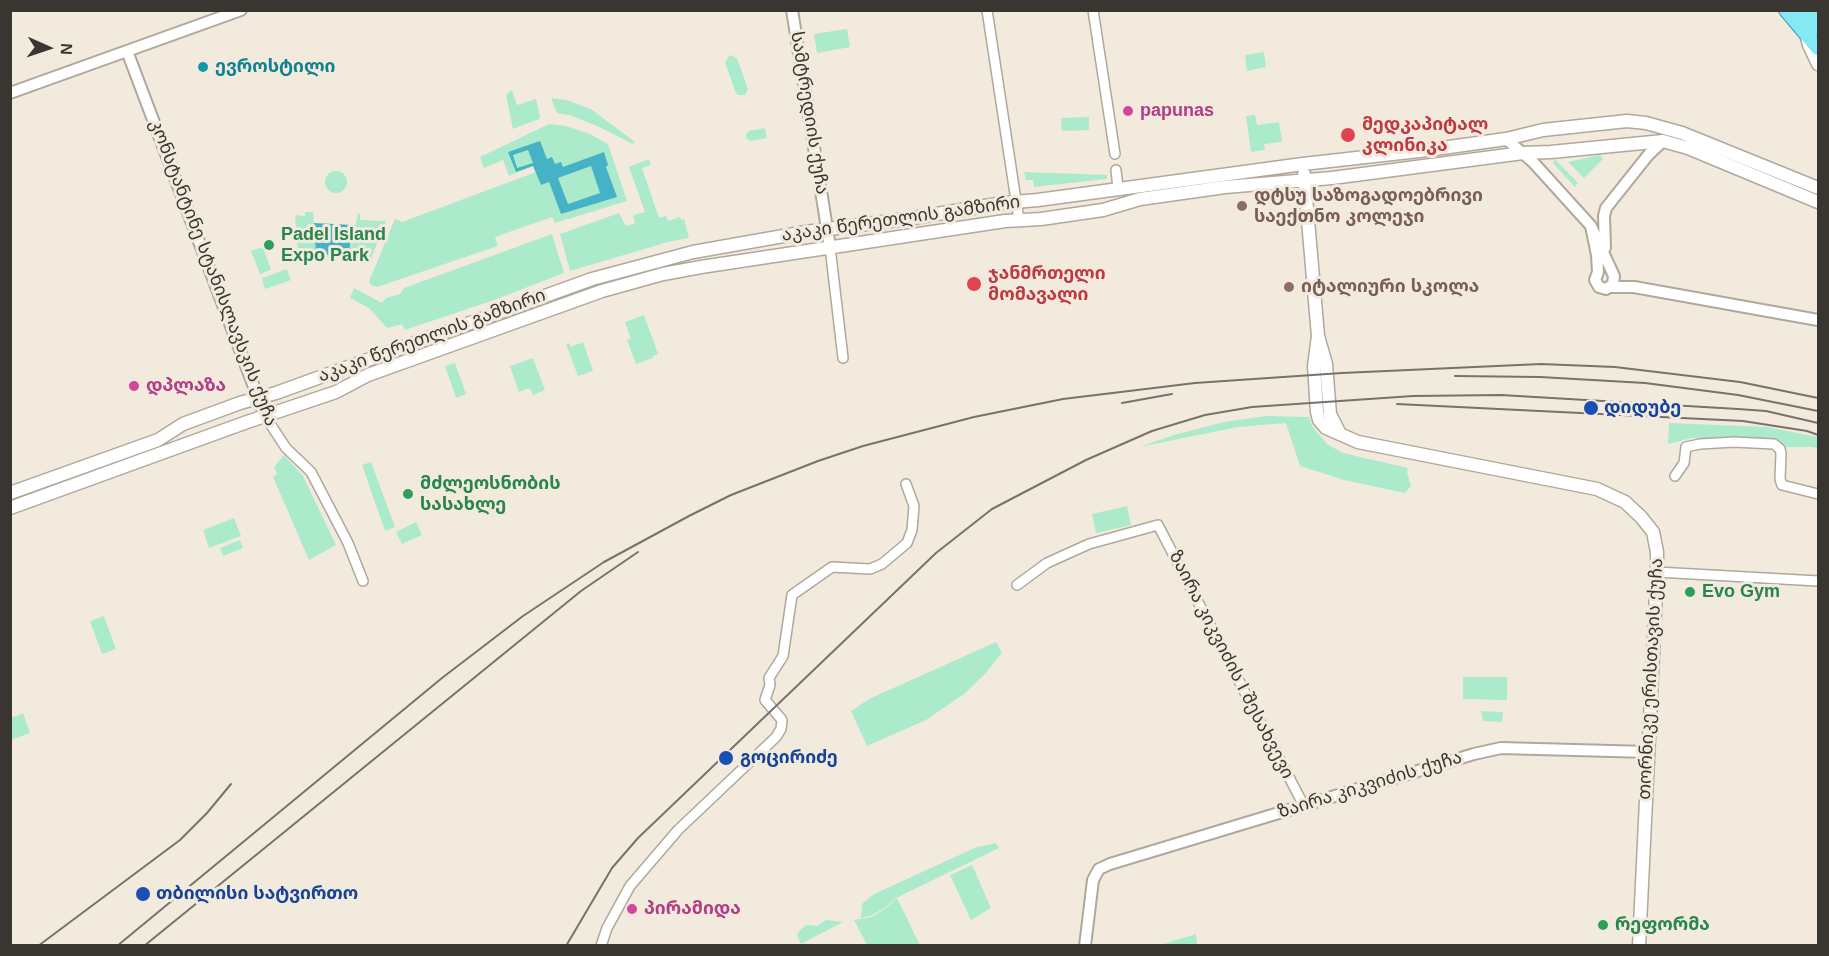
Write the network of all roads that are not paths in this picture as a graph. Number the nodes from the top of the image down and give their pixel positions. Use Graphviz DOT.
graph roads {
  1 [pos="241,10"];
  2 [pos="792,10"];
  3 [pos="987,10"];
  4 [pos="1093,10"];
  5 [pos="1786,10"];
  6 [pos="1802,10"];
  7 [pos="1815,22"];
  8 [pos="1818,48"];
  9 [pos="127,51"];
  10 [pos="1818,64"];
  11 [pos="10,93"];
  12 [pos="1506,139"];
  13 [pos="1663,141"];
  14 [pos="1523,153"];
  15 [pos="1115,154"];
  16 [pos="1302,164"];
  17 [pos="1116,170"];
  18 [pos="1304,180"];
  19 [pos="1118,188"];
  20 [pos="1818,188"];
  21 [pos="1016,201"];
  22 [pos="1818,202"];
  23 [pos="1019,220"];
  24 [pos="1591,226"];
  25 [pos="828,228"];
  26 [pos="830,247"];
  27 [pos="1605,255"];
  28 [pos="1598,272"];
  29 [pos="1612,278"];
  30 [pos="1818,320"];
  31 [pos="843,358"];
  32 [pos="258,399"];
  33 [pos="265,416"];
  34 [pos="1675,477"];
  35 [pos="906,484"];
  36 [pos="10,493"];
  37 [pos="1818,494"];
  38 [pos="10,508"];
  39 [pos="1657,572"];
  40 [pos="363,580"];
  41 [pos="1818,581"];
  42 [pos="1017,585"];
  43 [pos="1648,752"];
  44 [pos="1304,806"];
  45 [pos="601,945"];
  46 [pos="1085,945"];
  47 [pos="1639,945"];
  1 -- 9 [label="street"];
  2 -- 25 [label="street, სამტრედიის ქუჩა"];
  3 -- 21 [label="street"];
  4 -- 15 [label="street"];
  5 -- 7 [label="main road"];
  6 -- 7 [label="main road"];
  7 -- 8 [label="main road"];
  7 -- 10 [label="main road"];
  9 -- 11 [label="street"];
  9 -- 32 [label="street, კონსტანტინე სტანისლავსკის ქუჩა"];
  12 -- 14 [label="street"];
  12 -- 16 [label="main road, აკაკი წერეთლის გამზირი"];
  12 -- 20 [label="main road, აკაკი წერეთლის გამზირი"];
  13 -- 14 [label="main road, აკაკი წერეთლის გამზირი"];
  13 -- 22 [label="main road, აკაკი წერეთლის გამზირი"];
  13 -- 27 [label="street"];
  14 -- 18 [label="main road, აკაკი წერეთლის გამზირი"];
  14 -- 24 [label="street"];
  16 -- 18 [label="main road, თორნიკე ერისთავის ქუჩა"];
  16 -- 19 [label="main road, აკაკი წერეთლის გამზირი"];
  17 -- 19 [label="street"];
  18 -- 23 [label="main road, აკაკი წერეთლის გამზირი"];
  18 -- 39 [label="main road, თორნიკე ერისთავის ქუჩა"];
  19 -- 21 [label="main road, აკაკი წერეთლის გამზირი"];
  21 -- 23 [label="street"];
  21 -- 25 [label="main road, აკაკი წერეთლის გამზირი"];
  23 -- 26 [label="main road, აკაკი წერეთლის გამზირი"];
  24 -- 27 [label="street"];
  24 -- 28 [label="street"];
  25 -- 26 [label="street, სამტრედიის ქუჩა"];
  25 -- 32 [label="main road, აკაკი წერეთლის გამზირი"];
  26 -- 31 [label="street, სამტრედიის ქუჩა"];
  26 -- 33 [label="main road, აკაკი წერეთლის გამზირი"];
  27 -- 29 [label="street"];
  28 -- 29 [label="street"];
  28 -- 29 [label="street"];
  29 -- 30 [label="street"];
  32 -- 33 [label="street, კონსტანტინე სტანისლავსკის ქუჩა"];
  32 -- 36 [label="main road, აკაკი წერეთლის გამზირი"];
  33 -- 38 [label="main road, აკაკი წერეთლის გამზირი"];
  33 -- 40 [label="street, კონსტანტინე სტანისლავსკის ქუჩა"];
  34 -- 37 [label="street"];
  35 -- 45 [label="street"];
  39 -- 41 [label="street"];
  39 -- 43 [label="main road, თორნიკე ერისთავის ქუჩა"];
  42 -- 44 [label="street, ზაირა კიკვიძის I შესახვევი"];
  43 -- 44 [label="street, ზაირა კიკვიძის ქუჩა"];
  43 -- 47 [label="main road, თორნიკე ერისთავის ქუჩა"];
  44 -- 46 [label="street, ზაირა კიკვიძის ქუჩა"];
}
